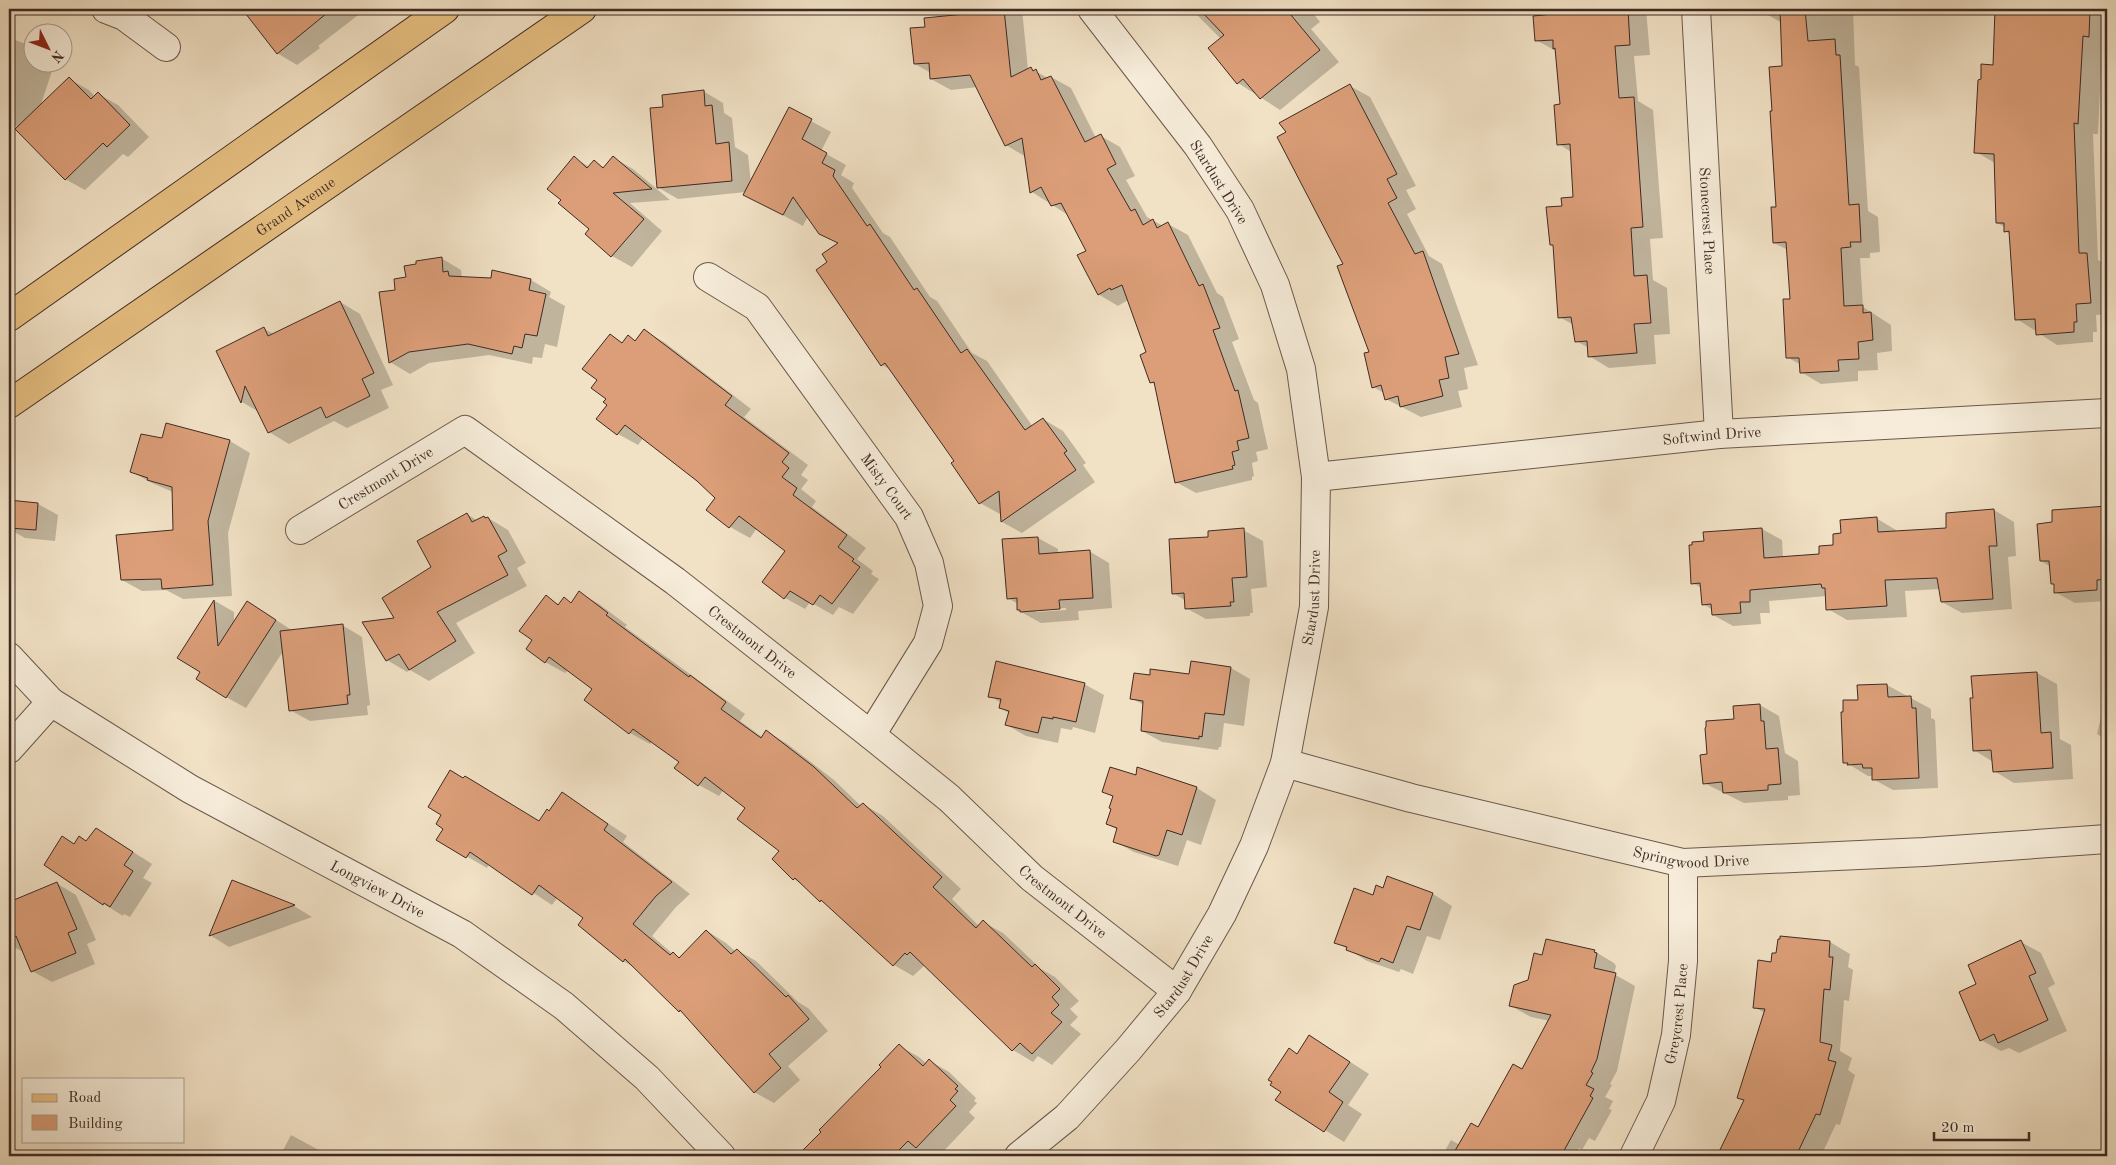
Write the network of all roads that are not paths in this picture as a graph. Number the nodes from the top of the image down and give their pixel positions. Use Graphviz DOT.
graph roads {
  1 [pos="106,9"];
  2 [pos="445,9"];
  3 [pos="582,9"];
  4 [pos="1092,9"];
  5 [pos="1696,9"];
  6 [pos="166,47"];
  7 [pos="708,276"];
  8 [pos="9,317"];
  9 [pos="9,404"];
  10 [pos="2107,413"];
  11 [pos="1719,434"];
  12 [pos="1316,477"];
  13 [pos="300,530"];
  14 [pos="9,657"];
  15 [pos="51,702"];
  16 [pos="871,735"];
  17 [pos="9,749"];
  18 [pos="1285,763"];
  19 [pos="2107,838"];
  20 [pos="1683,863"];
  21 [pos="1177,991"];
  22 [pos="721,1156"];
  23 [pos="1019,1156"];
  24 [pos="1634,1156"];
  1 -- 6 [label="street"];
  2 -- 8 [label="main road"];
  3 -- 9 [label="main road, Grand Avenue"];
  4 -- 12 [label="street, Stardust Drive"];
  5 -- 11 [label="street, Stonecrest Place"];
  7 -- 16 [label="street, Misty Court"];
  10 -- 11 [label="street, Softwind Drive"];
  11 -- 12 [label="street, Softwind Drive"];
  12 -- 18 [label="street, Stardust Drive"];
  13 -- 16 [label="street, Crestmont Drive"];
  14 -- 15 [label="street, Longview Drive"];
  15 -- 17 [label="street"];
  15 -- 22 [label="street, Longview Drive"];
  16 -- 21 [label="street, Crestmont Drive"];
  18 -- 20 [label="street, Springwood Drive"];
  18 -- 21 [label="street, Stardust Drive"];
  19 -- 20 [label="street, Springwood Drive"];
  20 -- 24 [label="street, Greycrest Place"];
  21 -- 23 [label="street, Stardust Drive"];
}
